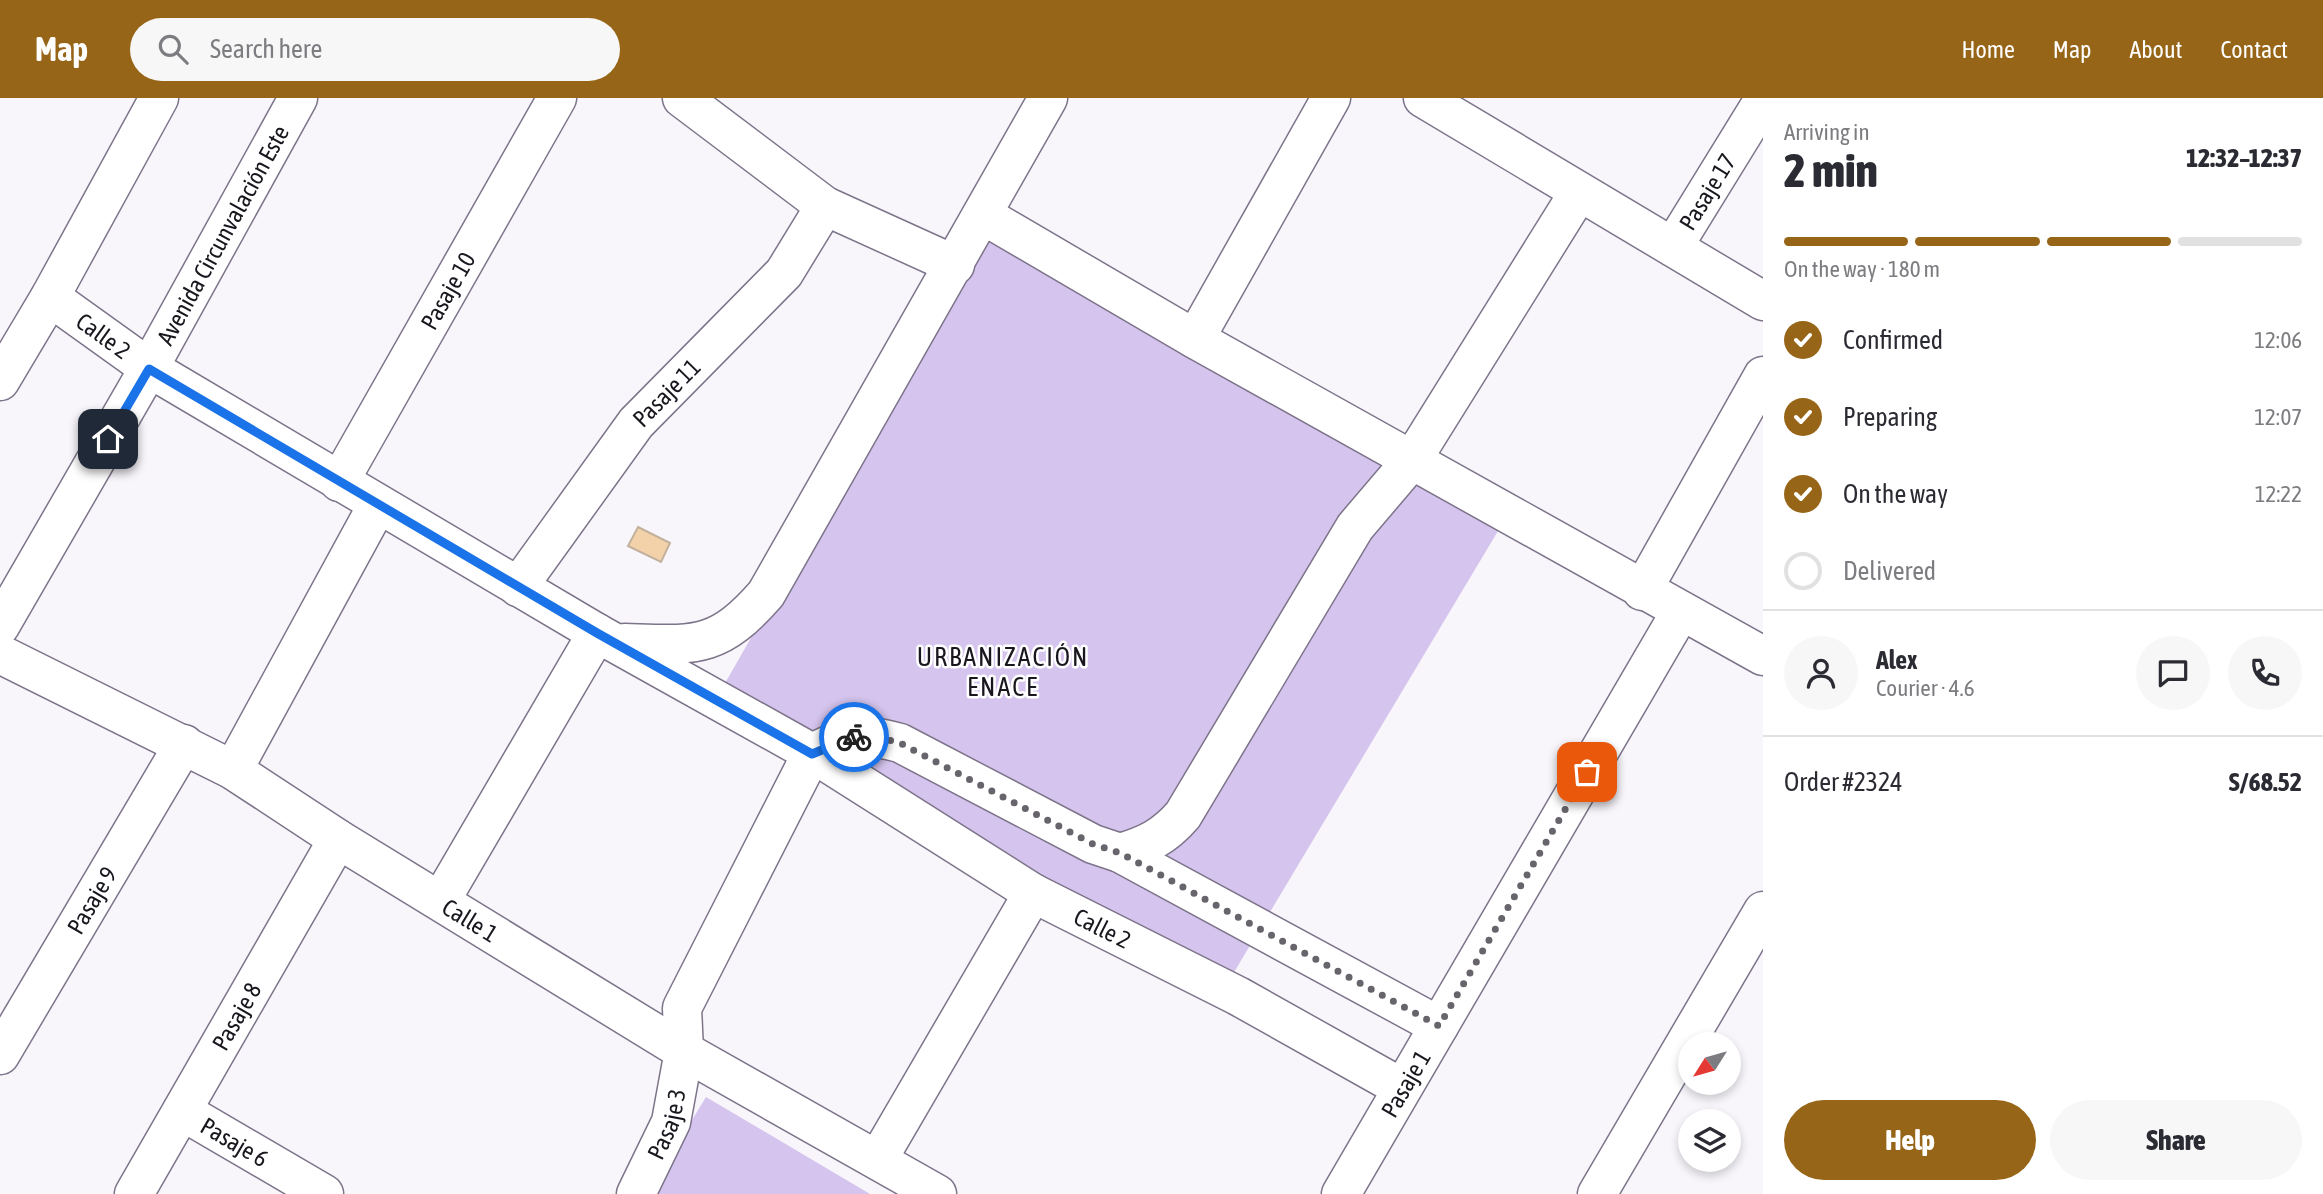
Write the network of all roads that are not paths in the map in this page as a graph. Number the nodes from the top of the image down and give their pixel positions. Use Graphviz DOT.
graph roads {
  1 [pos="159,98"];
  2 [pos="298,98"];
  3 [pos="557,98"];
  4 [pos="682,98"];
  5 [pos="1048,98"];
  6 [pos="1331,98"];
  7 [pos="1423,98"];
  8 [pos="1763,101"];
  9 [pos="1579,192"];
  10 [pos="825,206"];
  11 [pos="983,215"];
  12 [pos="1673,247"];
  13 [pos="954,265"];
  14 [pos="50,297"];
  15 [pos="1763,301"];
  16 [pos="1195,339"];
  17 [pos="149,369"];
  18 [pos="1763,376"];
  19 [pos="0,381"];
  20 [pos="1412,460"];
  21 [pos="339,481"];
  22 [pos="377,504"];
  23 [pos="518,587"];
  24 [pos="1642,592"];
  25 [pos="1681,611"];
  26 [pos="0,626"];
  27 [pos="608,638"];
  28 [pos="0,654"];
  29 [pos="1763,656"];
  30 [pos="184,744"];
  31 [pos="812,754"];
  32 [pos="233,770"];
  33 [pos="338,839"];
  34 [pos="1120,853"];
  35 [pos="1033,893"];
  36 [pos="441,900"];
  37 [pos="1763,911"];
  38 [pos="1439,1026"];
  39 [pos="684,1051"];
  40 [pos="0,1055"];
  41 [pos="1402,1088"];
  42 [pos="182,1111"];
  43 [pos="878,1158"];
  44 [pos="134,1194"];
  45 [pos="324,1194"];
  46 [pos="636,1194"];
  47 [pos="937,1194"];
  48 [pos="1341,1194"];
  49 [pos="1597,1194"];
  1 -- 14 [label="street"];
  2 -- 17 [label="street, Avenida Circunvalación Este"];
  3 -- 21 [label="street, Pasaje 10"];
  4 -- 10 [label="street"];
  5 -- 11 [label="street"];
  6 -- 16 [label="street"];
  7 -- 9 [label="street"];
  8 -- 12 [label="street, Pasaje 17"];
  9 -- 12 [label="street"];
  9 -- 20 [label="street"];
  10 -- 13 [label="street"];
  10 -- 23 [label="street, Pasaje 11"];
  11 -- 13 [label="street"];
  11 -- 16 [label="street"];
  12 -- 15 [label="street"];
  13 -- 27 [label="street"];
  14 -- 17 [label="street, Calle 2"];
  14 -- 19 [label="street"];
  16 -- 20 [label="street"];
  17 -- 21 [label="street, Calle 2"];
  17 -- 26 [label="street, Avenida Circunvalación Este"];
  18 -- 24 [label="street"];
  20 -- 24 [label="street"];
  20 -- 34 [label="street"];
  21 -- 22 [label="street, Calle 2"];
  22 -- 23 [label="street, Calle 2"];
  22 -- 32 [label="street"];
  23 -- 27 [label="street, Calle 2"];
  24 -- 25 [label="street"];
  25 -- 29 [label="street"];
  25 -- 38 [label="street, Pasaje 1"];
  27 -- 31 [label="street, Calle 2"];
  27 -- 36 [label="street"];
  28 -- 30 [label="street, Calle 1"];
  30 -- 32 [label="street, Calle 1"];
  30 -- 40 [label="street, Pasaje 9"];
  31 -- 34 [label="street"];
  31 -- 35 [label="street, Calle 2"];
  31 -- 39 [label="street, Pasaje 3"];
  32 -- 33 [label="street, Calle 1"];
  33 -- 36 [label="street, Calle 1"];
  33 -- 42 [label="street, Pasaje 8"];
  34 -- 38 [label="street"];
  35 -- 41 [label="street, Calle 2"];
  35 -- 43 [label="street"];
  36 -- 39 [label="street, Calle 1"];
  37 -- 49 [label="street"];
  38 -- 41 [label="street, Pasaje 1"];
  39 -- 43 [label="street, Calle 1"];
  39 -- 46 [label="street, Pasaje 3"];
  41 -- 48 [label="street, Pasaje 1"];
  42 -- 44 [label="street, Pasaje 8"];
  42 -- 45 [label="street, Pasaje 6"];
  43 -- 47 [label="street, Calle 1"];
}
